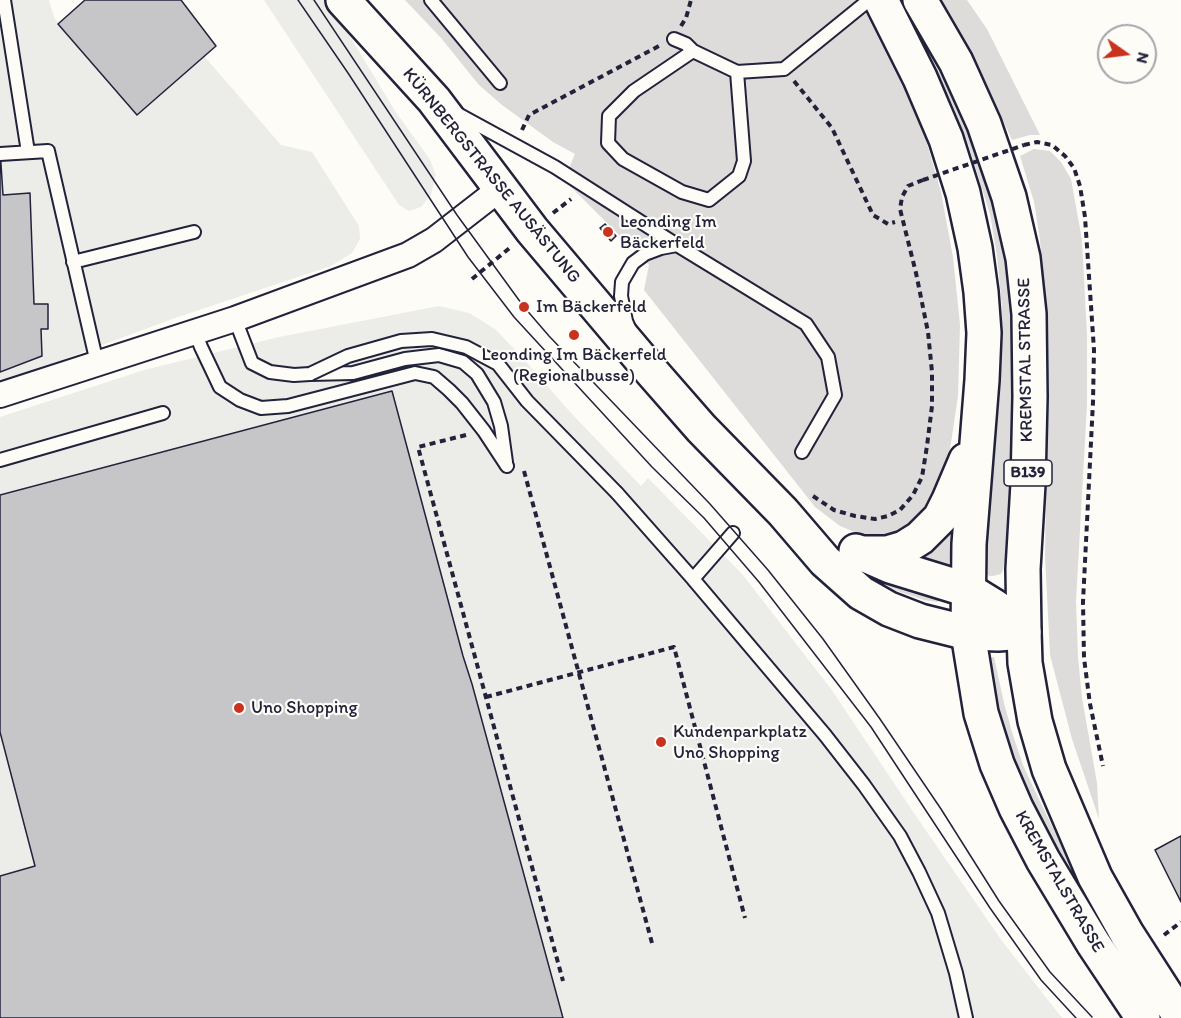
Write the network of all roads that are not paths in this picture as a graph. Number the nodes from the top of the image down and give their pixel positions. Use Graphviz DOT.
graph roads {
  1 [pos="4,0"];
  2 [pos="343,0"];
  3 [pos="431,0"];
  4 [pos="869,0"];
  5 [pos="881,0"];
  6 [pos="920,0"];
  7 [pos="674,39"];
  8 [pos="693,51"];
  9 [pos="737,72"];
  10 [pos="500,83"];
  11 [pos="434,100"];
  12 [pos="28,152"];
  13 [pos="0,154"];
  14 [pos="501,188"];
  15 [pos="194,232"];
  16 [pos="677,244"];
  17 [pos="73,262"];
  18 [pos="235,319"];
  19 [pos="195,332"];
  20 [pos="97,363"];
  21 [pos="652,372"];
  22 [pos="310,374"];
  23 [pos="0,395"];
  24 [pos="163,414"];
  25 [pos="978,434"];
  26 [pos="802,452"];
  27 [pos="0,460"];
  28 [pos="783,512"];
  29 [pos="733,533"];
  30 [pos="860,553"];
  31 [pos="693,579"];
  32 [pos="968,590"];
  33 [pos="1024,632"];
  34 [pos="968,633"];
  35 [pos="1065,808"];
  36 [pos="966,1018"];
  37 [pos="1143,1018"];
  38 [pos="1181,1018"];
  1 -- 12 [label="lane"];
  2 -- 11 [label="main road, KÜRNBERGSTRASSE AUSÄSTUNG"];
  3 -- 10 [label="lane"];
  4 -- 9 [label="lane"];
  5 -- 25 [label="main road"];
  6 -- 33 [label="main road, KREMSTAL STRASSE / B139"];
  7 -- 8 [label="lane"];
  8 -- 9 [label="lane"];
  8 -- 9 [label="lane"];
  11 -- 14 [label="main road, KÜRNBERGSTRASSE AUSÄSTUNG"];
  11 -- 16 [label="lane"];
  12 -- 13 [label="lane"];
  12 -- 17 [label="lane"];
  14 -- 18 [label="street"];
  14 -- 21 [label="main road, KÜRNBERGSTRASSE AUSÄSTUNG"];
  15 -- 17 [label="lane"];
  16 -- 21 [label="lane"];
  16 -- 26 [label="lane"];
  17 -- 20 [label="lane"];
  18 -- 19 [label="street"];
  18 -- 22 [label="lane"];
  19 -- 20 [label="street"];
  19 -- 22 [label="lane"];
  20 -- 23 [label="street"];
  21 -- 28 [label="main road, KÜRNBERGSTRASSE AUSÄSTUNG"];
  22 -- 31 [label="lane, bridge"];
  24 -- 27 [label="lane"];
  25 -- 30 [label="main road"];
  25 -- 32 [label="main road"];
  28 -- 30 [label="main road"];
  28 -- 34 [label="main road"];
  29 -- 31 [label="lane"];
  30 -- 32 [label="main road"];
  31 -- 36 [label="lane"];
  32 -- 33 [label="main road"];
  32 -- 34 [label="main road"];
  33 -- 34 [label="main road"];
  33 -- 35 [label="main road, KREMSTAL STRASSE / B139"];
  34 -- 37 [label="main road, KREMSTALSTRASSE"];
  35 -- 38 [label="main road, KREMSTALSTRASSE / B139"];
}
